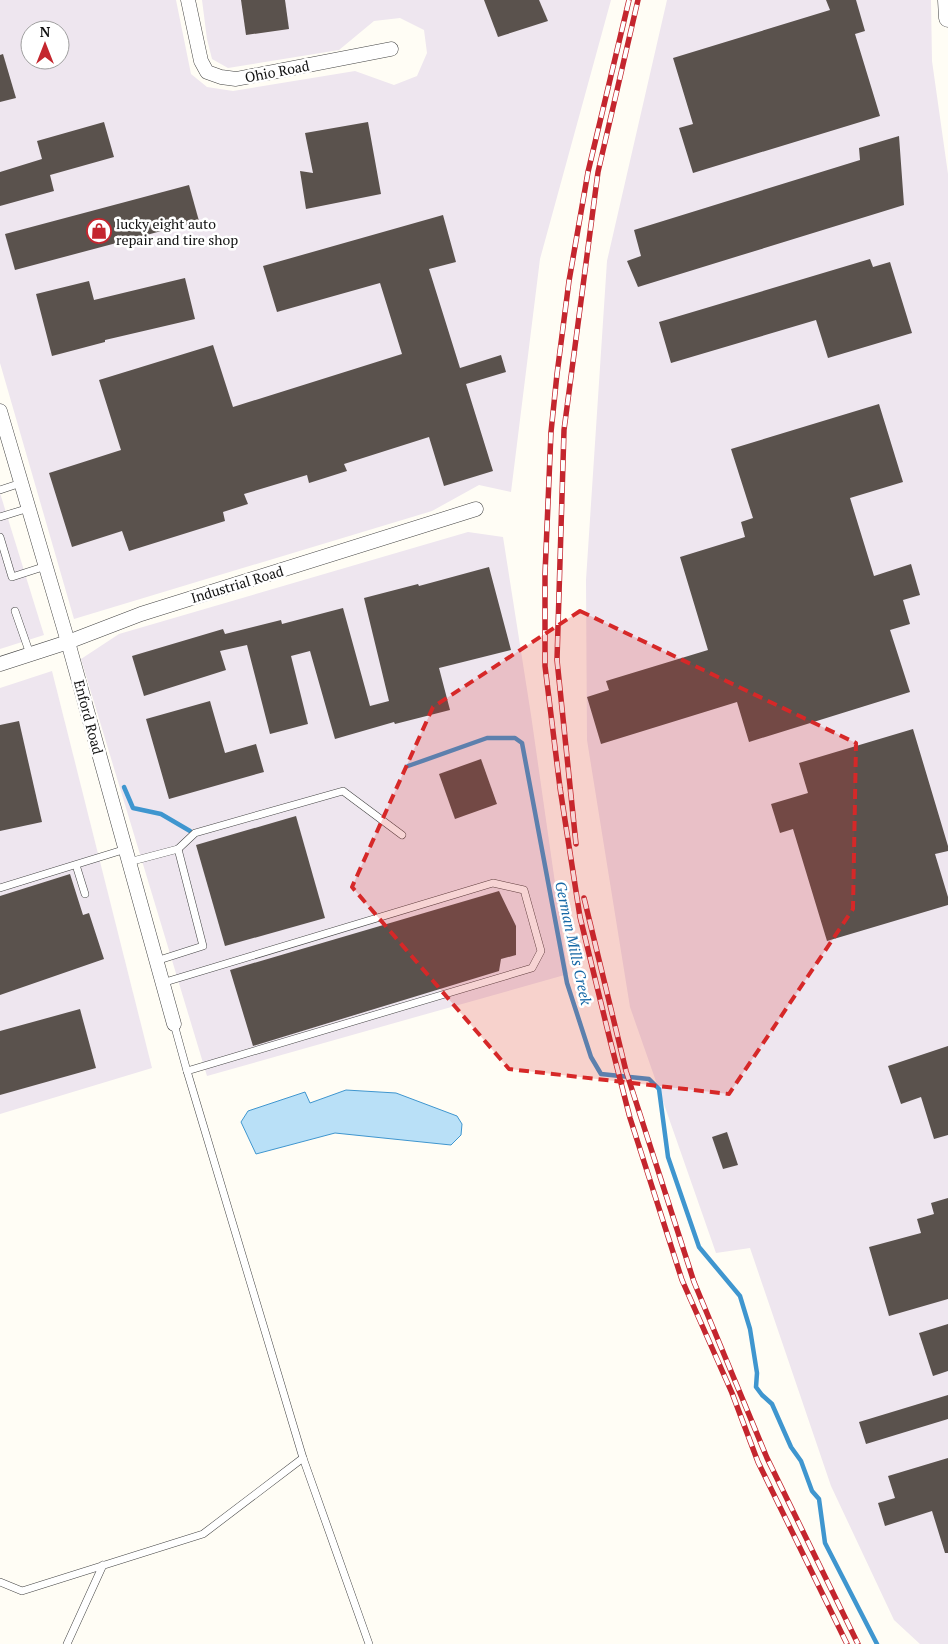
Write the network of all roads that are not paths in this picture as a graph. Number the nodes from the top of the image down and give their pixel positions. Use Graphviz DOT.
graph roads {
  1 [pos="188,0"];
  2 [pos="947,0"];
  3 [pos="948,18"];
  4 [pos="391,49"];
  5 [pos="1,420"];
  6 [pos="22,483"];
  7 [pos="0,490"];
  8 [pos="29,508"];
  9 [pos="476,509"];
  10 [pos="0,517"];
  11 [pos="0,537"];
  12 [pos="46,566"];
  13 [pos="15,611"];
  14 [pos="68,642"];
  15 [pos="30,654"];
  16 [pos="0,664"];
  17 [pos="402,835"];
  18 [pos="178,848"];
  19 [pos="127,856"];
  20 [pos="76,865"];
  21 [pos="0,888"];
  22 [pos="85,894"];
  23 [pos="156,961"];
  24 [pos="162,983"];
  25 [pos="174,1024"];
  26 [pos="187,1071"];
  27 [pos="303,1458"];
  28 [pos="103,1566"];
  29 [pos="0,1582"];
  30 [pos="67,1644"];
  31 [pos="369,1644"];
  1 -- 4 [label="street, Ohio Road"];
  2 -- 3 [label="street"];
  5 -- 6 [label="street, Enford Road"];
  6 -- 7 [label="lane"];
  6 -- 8 [label="street, Enford Road"];
  8 -- 10 [label="lane"];
  8 -- 12 [label="street, Enford Road"];
  9 -- 14 [label="street, Industrial Road"];
  11 -- 12 [label="lane"];
  12 -- 14 [label="street, Enford Road"];
  13 -- 15 [label="lane"];
  14 -- 15 [label="street, Industrial Road"];
  14 -- 19 [label="street, Enford Road"];
  15 -- 16 [label="street, Industrial Road"];
  17 -- 18 [label="lane"];
  18 -- 19 [label="lane"];
  18 -- 23 [label="lane"];
  19 -- 20 [label="lane"];
  19 -- 23 [label="street, Enford Road"];
  20 -- 21 [label="lane"];
  20 -- 22 [label="lane"];
  23 -- 24 [label="street, Enford Road"];
  24 -- 25 [label="street, Enford Road"];
  24 -- 26 [label="lane"];
  25 -- 26 [label="lane"];
  26 -- 27 [label="lane"];
  27 -- 28 [label="lane"];
  27 -- 31 [label="lane"];
  28 -- 29 [label="lane"];
  28 -- 30 [label="lane"];
}
